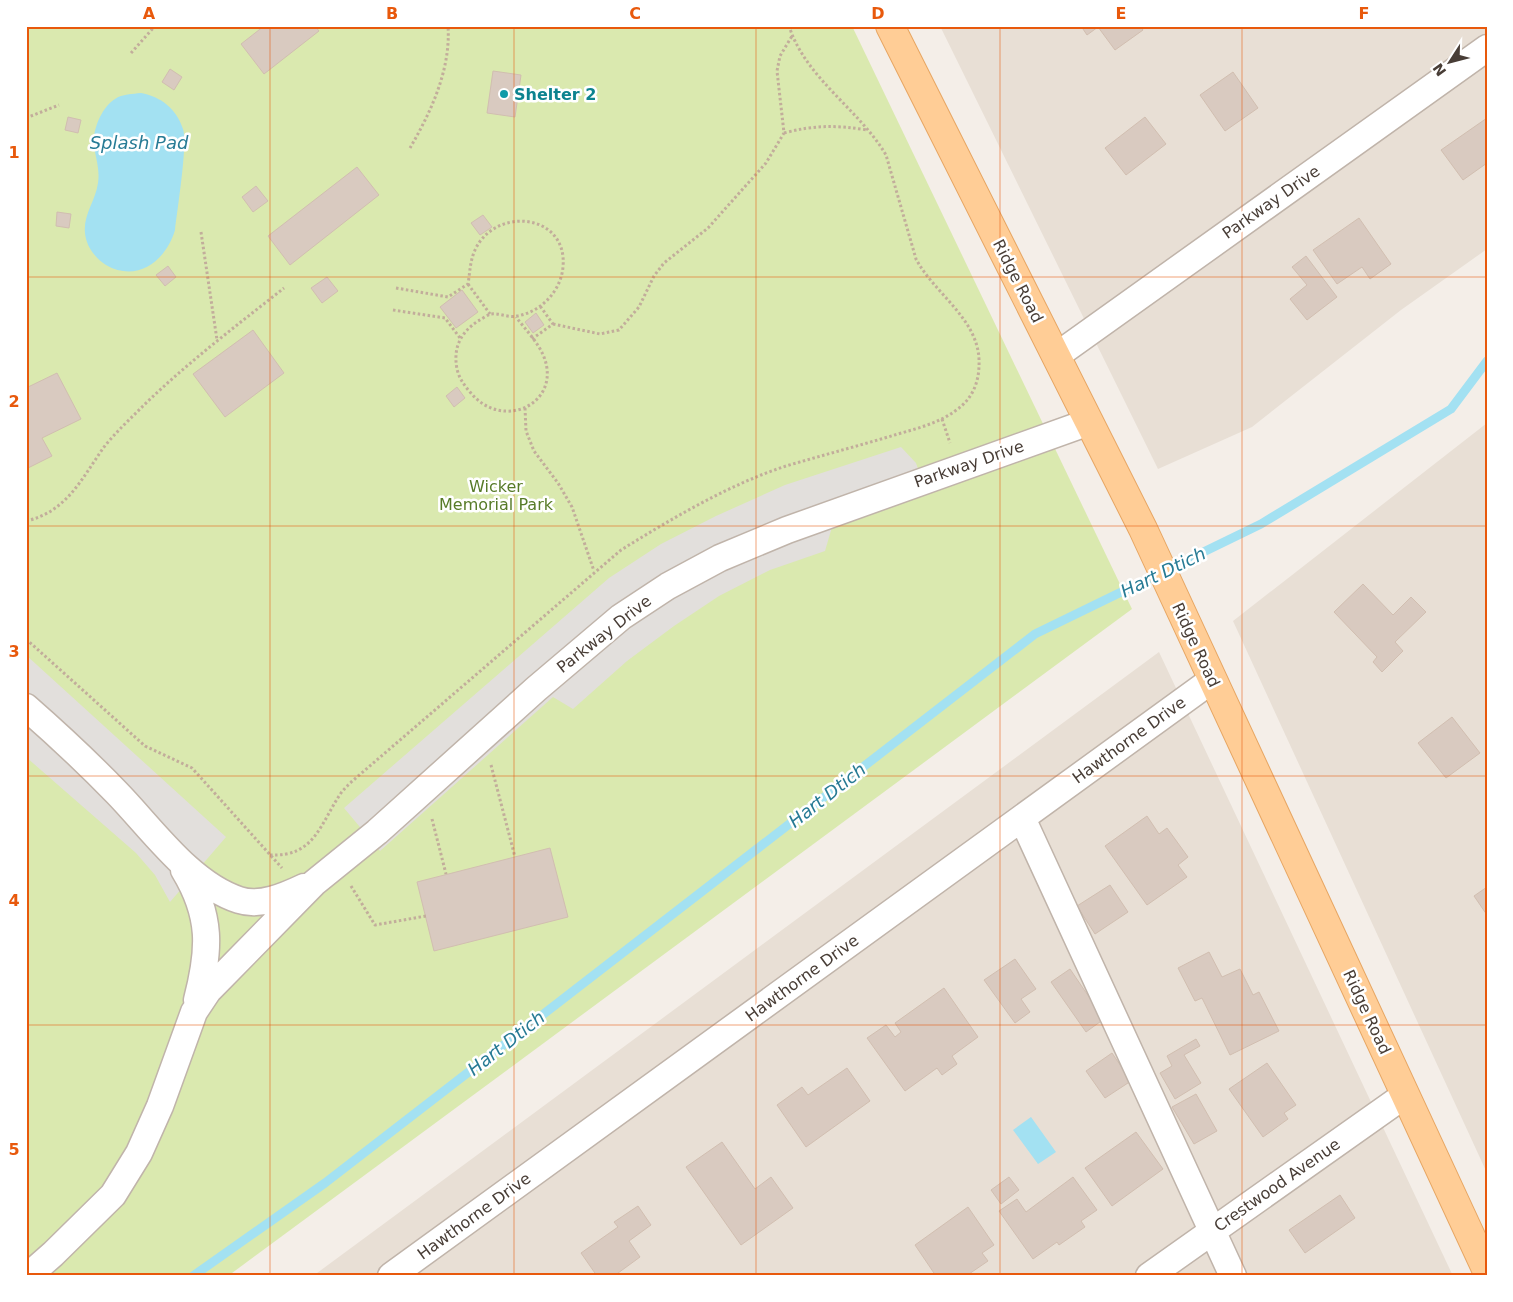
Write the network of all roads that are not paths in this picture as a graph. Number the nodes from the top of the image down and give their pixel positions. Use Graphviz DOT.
graph roads {
  1 [pos="890,26"];
  2 [pos="1487,48"];
  3 [pos="1056,356"];
  4 [pos="1089,422"];
  5 [pos="1212,680"];
  6 [pos="26,707"];
  7 [pos="1022,818"];
  8 [pos="173,852"];
  9 [pos="307,886"];
  10 [pos="194,1012"];
  11 [pos="1405,1094"];
  12 [pos="1212,1231"];
  13 [pos="1487,1271"];
  14 [pos="28,1276"];
  15 [pos="392,1276"];
  16 [pos="1149,1276"];
  17 [pos="1233,1276"];
  1 -- 3 [label="main road, Ridge Road"];
  2 -- 3 [label="street, Parkway Drive"];
  3 -- 4 [label="main road, Ridge Road"];
  4 -- 5 [label="main road, Ridge Road"];
  4 -- 9 [label="street, Parkway Drive"];
  5 -- 7 [label="street, Hawthorne Drive"];
  5 -- 11 [label="main road, Ridge Road"];
  6 -- 8 [label="street"];
  7 -- 12 [label="street"];
  7 -- 15 [label="street, Hawthorne Drive"];
  8 -- 9 [label="street"];
  8 -- 10 [label="street"];
  9 -- 10 [label="street"];
  10 -- 14 [label="street"];
  11 -- 12 [label="street, Crestwood Avenue"];
  11 -- 13 [label="main road, Ridge Road"];
  12 -- 16 [label="street, Crestwood Avenue"];
  12 -- 17 [label="street"];
}
